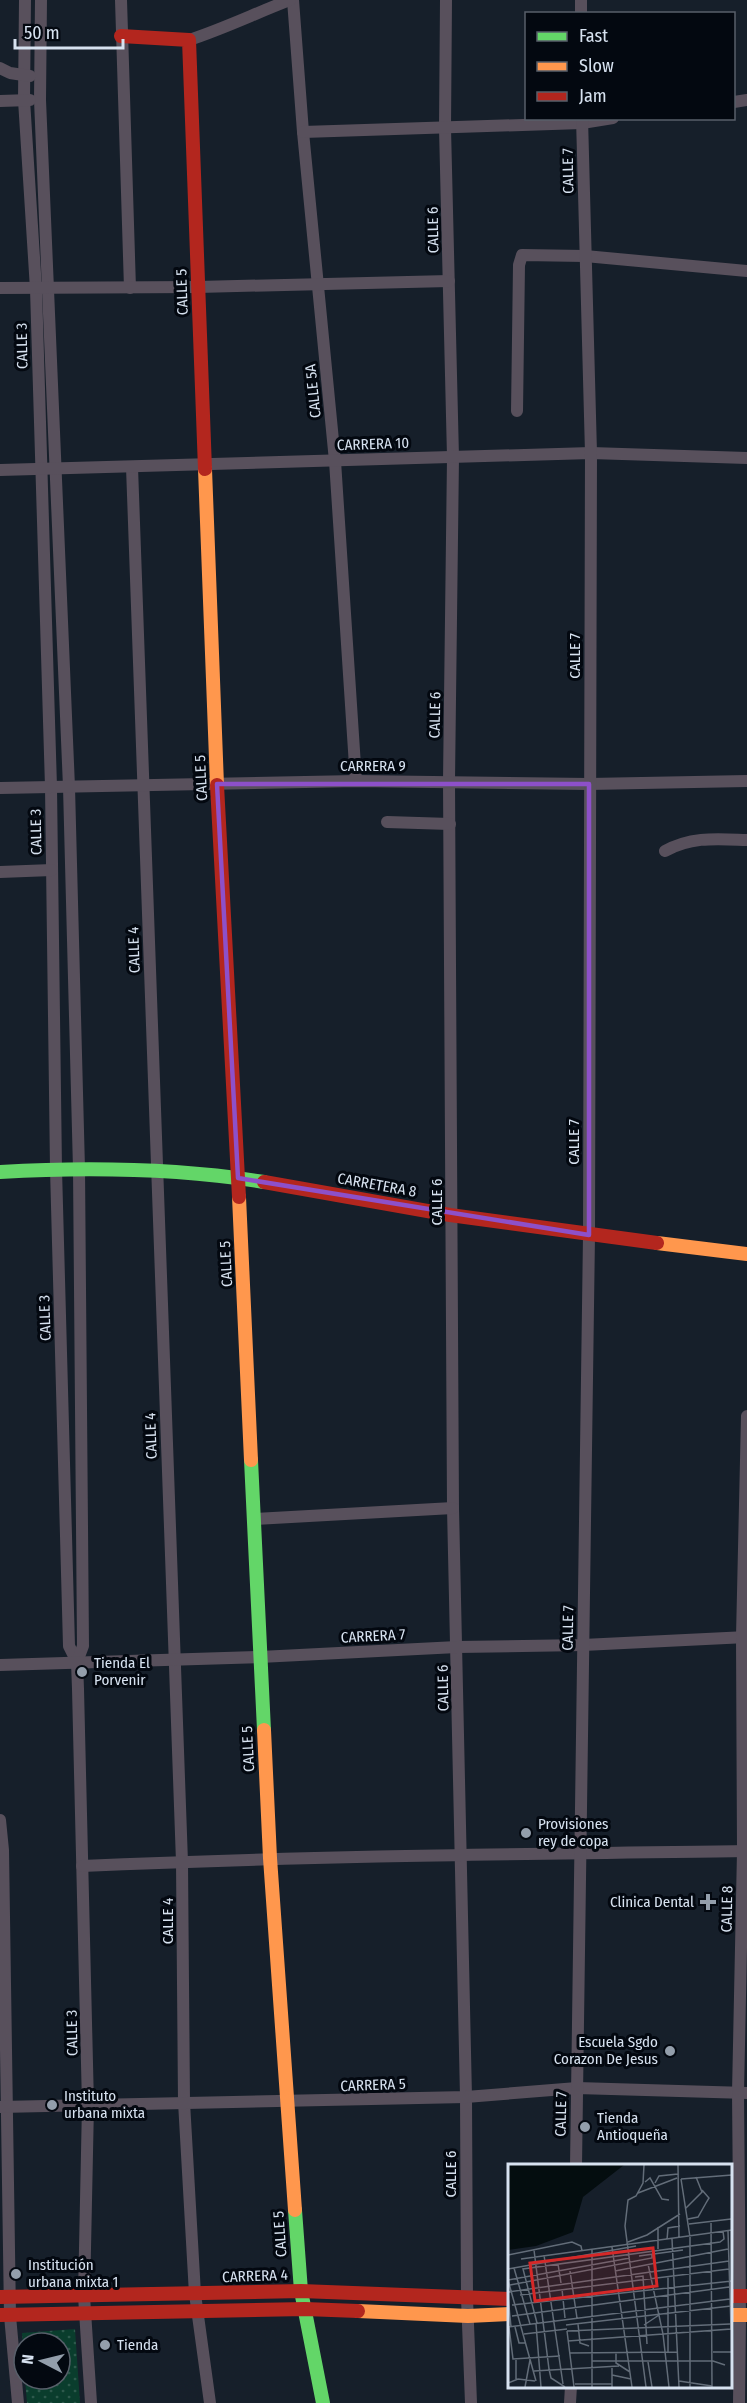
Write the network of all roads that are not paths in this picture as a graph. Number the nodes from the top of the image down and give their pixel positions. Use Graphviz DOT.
graph roads {
  1 [pos="25,0"];
  2 [pos="41,0"];
  3 [pos="121,0"];
  4 [pos="291,0"];
  5 [pos="446,0"];
  6 [pos="121,36"];
  7 [pos="189,40"];
  8 [pos="0,68"];
  9 [pos="24,76"];
  10 [pos="41,76"];
  11 [pos="24,100"];
  12 [pos="40,100"];
  13 [pos="0,101"];
  14 [pos="582,121"];
  15 [pos="445,128"];
  16 [pos="303,132"];
  17 [pos="585,256"];
  18 [pos="747,271"];
  19 [pos="449,281"];
  20 [pos="318,283"];
  21 [pos="198,287"];
  22 [pos="0,288"];
  23 [pos="130,288"];
  24 [pos="42,289"];
  25 [pos="517,411"];
  26 [pos="591,453"];
  27 [pos="453,457"];
  28 [pos="747,458"];
  29 [pos="335,461"];
  30 [pos="205,464"];
  31 [pos="132,467"];
  32 [pos="40,469"];
  33 [pos="56,469"];
  34 [pos="0,470"];
  35 [pos="356,781"];
  36 [pos="449,781"];
  37 [pos="747,781"];
  38 [pos="217,784"];
  39 [pos="589,784"];
  40 [pos="143,785"];
  41 [pos="51,787"];
  42 [pos="69,787"];
  43 [pos="0,788"];
  44 [pos="387,822"];
  45 [pos="450,824"];
  46 [pos="747,840"];
  47 [pos="665,851"];
  48 [pos="52,870"];
  49 [pos="0,872"];
  50 [pos="79,1168"];
  51 [pos="56,1169"];
  52 [pos="156,1171"];
  53 [pos="0,1172"];
  54 [pos="238,1178"];
  55 [pos="452,1215"];
  56 [pos="589,1236"];
  57 [pos="747,1254"];
  58 [pos="747,1416"];
  59 [pos="453,1508"];
  60 [pos="255,1519"];
  61 [pos="745,1637"];
  62 [pos="583,1645"];
  63 [pos="457,1647"];
  64 [pos="260,1657"];
  65 [pos="174,1658"];
  66 [pos="77,1662"];
  67 [pos="0,1665"];
  68 [pos="0,1820"];
  69 [pos="1,1850"];
  70 [pos="745,1851"];
  71 [pos="581,1852"];
  72 [pos="461,1856"];
  73 [pos="270,1858"];
  74 [pos="182,1862"];
  75 [pos="82,1866"];
  76 [pos="577,2088"];
  77 [pos="743,2093"];
  78 [pos="466,2097"];
  79 [pos="184,2102"];
  80 [pos="287,2102"];
  81 [pos="88,2105"];
  82 [pos="4,2107"];
  83 [pos="576,2164"];
  84 [pos="301,2291"];
  85 [pos="195,2294"];
  86 [pos="84,2296"];
  87 [pos="739,2296"];
  88 [pos="5,2297"];
  89 [pos="467,2298"];
  90 [pos="508,2299"];
  91 [pos="305,2309"];
  92 [pos="197,2312"];
  93 [pos="84,2314"];
  94 [pos="508,2314"];
  95 [pos="739,2315"];
  96 [pos="5,2316"];
  97 [pos="468,2316"];
  98 [pos="571,2388"];
  99 [pos="18,2403"];
  100 [pos="91,2403"];
  101 [pos="210,2403"];
  102 [pos="323,2403"];
  103 [pos="471,2403"];
  104 [pos="570,2403"];
  105 [pos="739,2403"];
  1 -- 9 [label="street, CALLE 3"];
  2 -- 10 [label="street, CALLE 3"];
  3 -- 6 [label="street"];
  4 -- 7 [label="street"];
  4 -- 16 [label="street, CALLE 5A"];
  5 -- 15 [label="street, CALLE 6"];
  6 -- 7 [label="street"];
  6 -- 23 [label="street"];
  7 -- 21 [label="street, CALLE 5"];
  8 -- 9 [label="street"];
  9 -- 10 [label="street"];
  9 -- 11 [label="street, CALLE 3"];
  10 -- 12 [label="street, CALLE 3"];
  11 -- 12 [label="street"];
  11 -- 13 [label="street"];
  11 -- 24 [label="street, CALLE 3"];
  12 -- 24 [label="street, CALLE 3"];
  14 -- 15 [label="street"];
  14 -- 17 [label="street, CALLE 7"];
  15 -- 16 [label="street"];
  15 -- 19 [label="street, CALLE 6"];
  16 -- 20 [label="street, CALLE 5A"];
  17 -- 18 [label="street"];
  17 -- 25 [label="street"];
  17 -- 26 [label="street, CALLE 7"];
  19 -- 20 [label="street"];
  19 -- 27 [label="street, CALLE 6"];
  20 -- 21 [label="street"];
  20 -- 29 [label="street, CALLE 5A"];
  21 -- 23 [label="street"];
  21 -- 30 [label="street, CALLE 5"];
  22 -- 24 [label="street"];
  23 -- 24 [label="street"];
  24 -- 32 [label="street, CALLE 3"];
  24 -- 33 [label="street, CALLE 3"];
  26 -- 27 [label="street, CARRERA 10"];
  26 -- 28 [label="street, CARRERA 10"];
  26 -- 39 [label="street, CALLE 7"];
  27 -- 29 [label="street, CARRERA 10"];
  27 -- 36 [label="street, CALLE 6"];
  29 -- 30 [label="street, CARRERA 10"];
  29 -- 35 [label="street, CALLE 5A"];
  30 -- 31 [label="street, CARRERA 10"];
  30 -- 38 [label="street, CALLE 5"];
  31 -- 33 [label="street, CARRERA 10"];
  31 -- 40 [label="street, CALLE 4"];
  32 -- 33 [label="street, CARRERA 10"];
  32 -- 34 [label="street, CARRERA 10"];
  32 -- 41 [label="street, CALLE 3"];
  33 -- 42 [label="street, CALLE 3"];
  35 -- 36 [label="street, CARRERA 9"];
  35 -- 38 [label="street, CARRERA 9"];
  36 -- 39 [label="street, CARRERA 9"];
  36 -- 45 [label="street, CALLE 6"];
  37 -- 39 [label="street, CARRERA 9"];
  38 -- 40 [label="street, CARRERA 9"];
  38 -- 54 [label="street, CALLE 5"];
  39 -- 56 [label="street, CALLE 7"];
  40 -- 42 [label="street, CARRERA 9"];
  40 -- 52 [label="street, CALLE 4"];
  41 -- 42 [label="street, CARRERA 9"];
  41 -- 43 [label="street, CARRERA 9"];
  41 -- 48 [label="street, CALLE 3"];
  42 -- 50 [label="street, CALLE 3"];
  44 -- 45 [label="street"];
  45 -- 55 [label="street, CALLE 6"];
  46 -- 47 [label="street"];
  48 -- 49 [label="street"];
  48 -- 51 [label="street, CALLE 3"];
  50 -- 51 [label="street, CARRETERA 8"];
  50 -- 52 [label="street, CARRETERA 8"];
  50 -- 66 [label="street, CALLE 3"];
  51 -- 53 [label="street, CARRETERA 8"];
  51 -- 66 [label="street, CALLE 3"];
  52 -- 54 [label="street, CARRETERA 8"];
  52 -- 65 [label="street, CALLE 4"];
  54 -- 55 [label="street, CARRETERA 8"];
  54 -- 60 [label="street, CALLE 5"];
  55 -- 56 [label="street, CARRETERA 8"];
  55 -- 59 [label="street, CALLE 6"];
  56 -- 57 [label="street, CARRETERA 8"];
  56 -- 62 [label="street, CALLE 7"];
  58 -- 61 [label="street, CALLE 8"];
  59 -- 60 [label="street"];
  59 -- 63 [label="street, CALLE 6"];
  60 -- 64 [label="street, CALLE 5"];
  61 -- 62 [label="street, CARRERA 7"];
  61 -- 70 [label="street, CALLE 8"];
  62 -- 63 [label="street, CARRERA 7"];
  62 -- 71 [label="street, CALLE 7"];
  63 -- 64 [label="street, CARRERA 7"];
  63 -- 72 [label="street, CALLE 6"];
  64 -- 65 [label="street, CARRERA 7"];
  64 -- 73 [label="street, CALLE 5"];
  65 -- 66 [label="street, CARRERA 7"];
  65 -- 74 [label="street, CALLE 4"];
  66 -- 67 [label="street, CARRERA 7"];
  66 -- 75 [label="street, CALLE 3"];
  68 -- 69 [label="street"];
  69 -- 82 [label="street"];
  70 -- 71 [label="street"];
  70 -- 77 [label="street, CALLE 8"];
  71 -- 72 [label="street"];
  71 -- 76 [label="street, CALLE 7"];
  72 -- 73 [label="street"];
  72 -- 78 [label="street, CALLE 6"];
  73 -- 74 [label="street"];
  73 -- 80 [label="street, CALLE 5"];
  74 -- 75 [label="street"];
  74 -- 79 [label="street, CALLE 4"];
  75 -- 81 [label="street, CALLE 3"];
  76 -- 77 [label="street, CARRERA 5"];
  76 -- 78 [label="street, CARRERA 5"];
  76 -- 83 [label="street, CALLE 7"];
  77 -- 87 [label="street, CALLE 8"];
  78 -- 80 [label="street, CARRERA 5"];
  78 -- 89 [label="street, CALLE 6"];
  79 -- 80 [label="street, CARRERA 5"];
  79 -- 81 [label="street, CARRERA 5"];
  79 -- 85 [label="street, CALLE 4"];
  80 -- 84 [label="street, CALLE 5"];
  81 -- 82 [label="street, CARRERA 5"];
  81 -- 86 [label="street, CALLE 3"];
  82 -- 88 [label="street"];
  84 -- 85 [label="street, CARRERA 4"];
  84 -- 89 [label="street, CARRERA 4"];
  84 -- 91 [label="street, CALLE 5"];
  85 -- 86 [label="street, CARRERA 4"];
  85 -- 92 [label="street, CALLE 4"];
  86 -- 88 [label="street, CARRERA 4"];
  86 -- 93 [label="street, CALLE 3"];
  87 -- 95 [label="street, CALLE 8"];
  88 -- 96 [label="street"];
  89 -- 90 [label="street, CARRERA 4"];
  89 -- 97 [label="street, CALLE 6"];
  91 -- 92 [label="street"];
  91 -- 97 [label="street"];
  91 -- 102 [label="street, CALLE 5"];
  92 -- 93 [label="street"];
  92 -- 101 [label="street, CALLE 4"];
  93 -- 96 [label="street"];
  93 -- 100 [label="street, CALLE 3"];
  94 -- 97 [label="street"];
  95 -- 105 [label="street, CALLE 8"];
  96 -- 99 [label="street"];
  97 -- 103 [label="street, CALLE 6"];
  98 -- 104 [label="street"];
}
